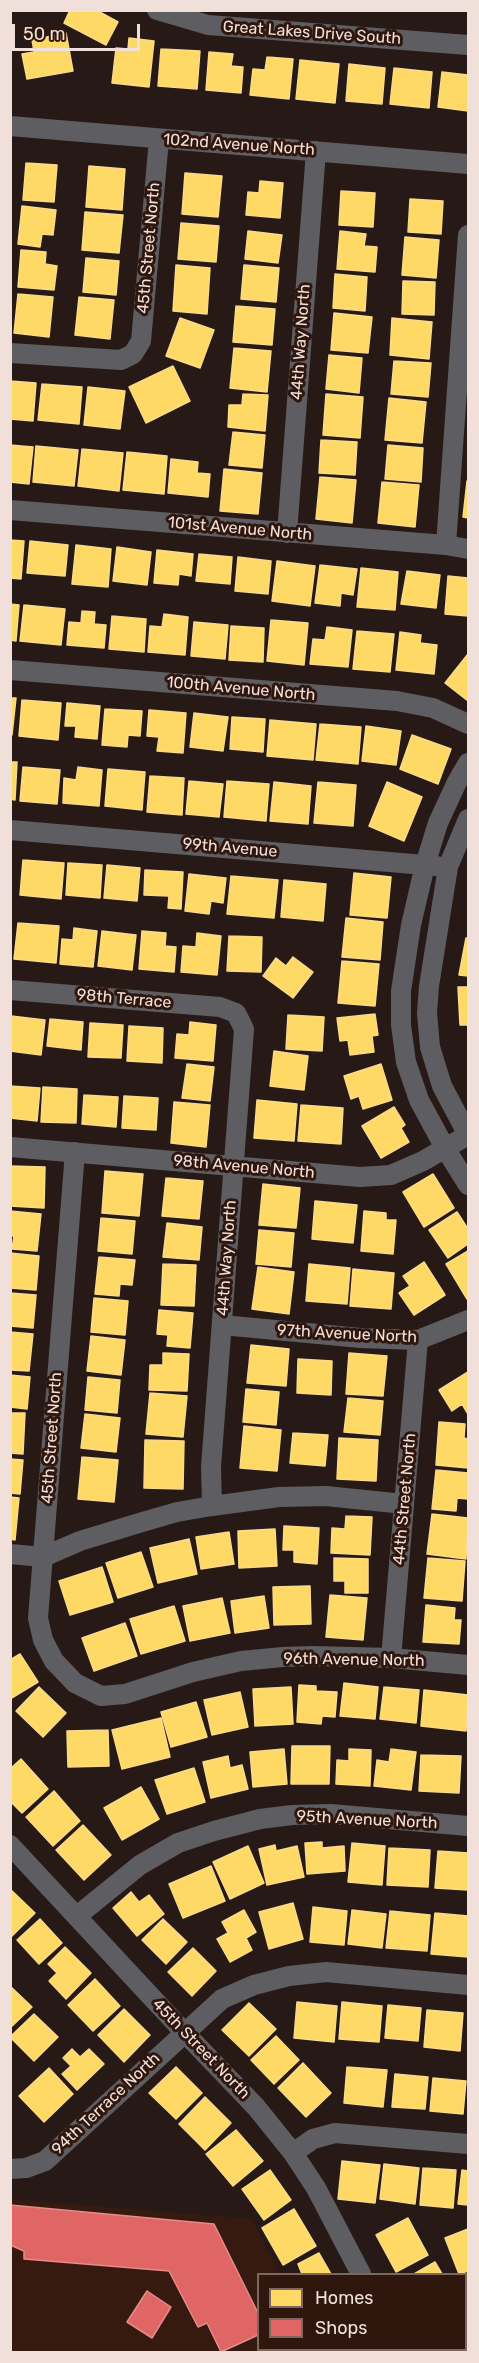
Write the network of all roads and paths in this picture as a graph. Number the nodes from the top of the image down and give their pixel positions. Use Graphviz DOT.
graph roads {
  1 [pos="157,10"];
  2 [pos="468,45"];
  3 [pos="10,126"];
  4 [pos="159,139"];
  5 [pos="316,151"];
  6 [pos="468,164"];
  7 [pos="468,235"];
  8 [pos="10,353"];
  9 [pos="10,510"];
  10 [pos="287,533"];
  11 [pos="446,545"];
  12 [pos="468,549"];
  13 [pos="10,670"];
  14 [pos="468,724"];
  15 [pos="468,763"];
  16 [pos="468,819"];
  17 [pos="10,830"];
  18 [pos="425,865"];
  19 [pos="448,867"];
  20 [pos="10,990"];
  21 [pos="236,1013"];
  22 [pos="468,1135"];
  23 [pos="10,1147"];
  24 [pos="445,1148"];
  25 [pos="75,1152"];
  26 [pos="234,1165"];
  27 [pos="468,1185"];
  28 [pos="468,1320"];
  29 [pos="222,1325"];
  30 [pos="418,1340"];
  31 [pos="404,1504"];
  32 [pos="213,1506"];
  33 [pos="10,1554"];
  34 [pos="43,1557"];
  35 [pos="391,1658"];
  36 [pos="468,1665"];
  37 [pos="101,1696"];
  38 [pos="468,1826"];
  39 [pos="10,1845"];
  40 [pos="77,1916"];
  41 [pos="468,1984"];
  42 [pos="184,2032"];
  43 [pos="468,2144"];
  44 [pos="293,2153"];
  45 [pos="10,2169"];
  46 [pos="360,2273"];
  1 -- 2 [label="street, Great Lakes Drive South"];
  3 -- 4 [label="street, 102nd Avenue North"];
  4 -- 5 [label="street, 102nd Avenue North"];
  4 -- 8 [label="street, 45th Street North"];
  5 -- 6 [label="street, 102nd Avenue North"];
  5 -- 10 [label="street, 44th Way North"];
  7 -- 11 [label="street"];
  9 -- 10 [label="street, 101st Avenue North"];
  10 -- 11 [label="street, 101st Avenue North"];
  11 -- 12 [label="street, 101st Avenue North"];
  13 -- 14 [label="street, 100th Avenue North"];
  15 -- 18 [label="street"];
  16 -- 19 [label="street"];
  17 -- 18 [label="street, 99th Avenue"];
  18 -- 19 [label="street, 99th Avenue"];
  18 -- 24 [label="street"];
  19 -- 22 [label="street"];
  20 -- 21 [label="street, 98th Terrace"];
  21 -- 26 [label="street, 44th Way North"];
  22 -- 24 [label="street, 98th Avenue North"];
  23 -- 25 [label="street, 98th Avenue North"];
  24 -- 26 [label="street, 98th Avenue North"];
  24 -- 27 [label="street"];
  25 -- 26 [label="street, 98th Avenue North"];
  25 -- 34 [label="street, 45th Street North"];
  26 -- 29 [label="street, 44th Way North"];
  28 -- 30 [label="street, 97th Avenue North"];
  29 -- 30 [label="street, 97th Avenue North"];
  29 -- 32 [label="street, 44th Way North"];
  30 -- 31 [label="street, 44th Street North"];
  31 -- 32 [label="street"];
  31 -- 35 [label="street, 44th Street North"];
  32 -- 34 [label="street"];
  33 -- 34 [label="street"];
  34 -- 37 [label="street, 45th Street North"];
  35 -- 36 [label="street, 96th Avenue North"];
  35 -- 37 [label="street, 96th Avenue North"];
  38 -- 40 [label="street, 95th Avenue North"];
  39 -- 40 [label="street, 45th Street North"];
  40 -- 42 [label="street, 45th Street North"];
  41 -- 42 [label="street, 94th Terrace North"];
  42 -- 44 [label="street, 45th Street North"];
  42 -- 45 [label="street, 94th Terrace North"];
  43 -- 44 [label="street"];
  44 -- 46 [label="street, 45th Street North"];
}
